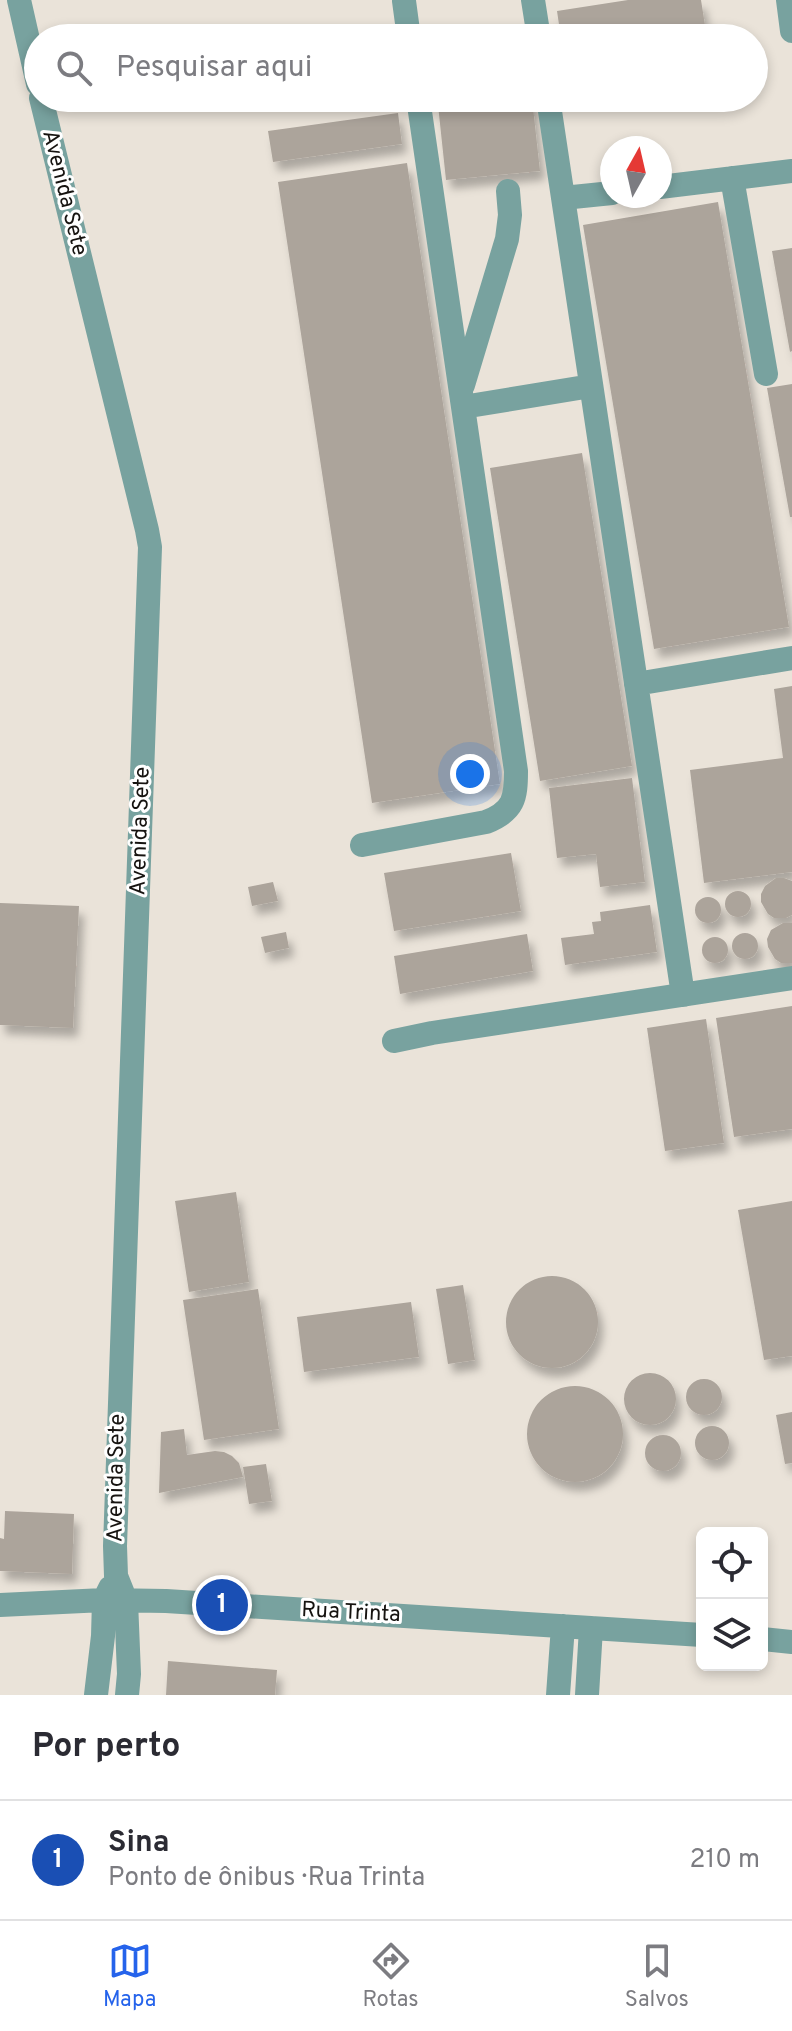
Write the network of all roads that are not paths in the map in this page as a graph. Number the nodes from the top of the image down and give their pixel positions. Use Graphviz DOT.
graph roads {
  1 [pos="19,0"];
  2 [pos="533,0"];
  3 [pos="788,0"];
  4 [pos="404,1"];
  5 [pos="24,24"];
  6 [pos="407,24"];
  7 [pos="537,24"];
  8 [pos="792,31"];
  9 [pos="44,112"];
  10 [pos="420,112"];
  11 [pos="550,112"];
  12 [pos="792,171"];
  13 [pos="732,178"];
  14 [pos="672,186"];
  15 [pos="508,191"];
  16 [pos="600,194"];
  17 [pos="563,198"];
  18 [pos="766,374"];
  19 [pos="591,386"];
  20 [pos="462,400"];
  21 [pos="792,658"];
  22 [pos="636,684"];
  23 [pos="362,845"];
  24 [pos="792,978"];
  25 [pos="683,995"];
  26 [pos="394,1041"];
  27 [pos="115,1600"];
  28 [pos="0,1605"];
  29 [pos="563,1626"];
  30 [pos="591,1628"];
  31 [pos="696,1635"];
  32 [pos="768,1640"];
  33 [pos="792,1642"];
  34 [pos="96,1695"];
  35 [pos="127,1695"];
  36 [pos="558,1695"];
  37 [pos="587,1695"];
  1 -- 5 [label="street"];
  2 -- 7 [label="street"];
  3 -- 8 [label="street"];
  4 -- 6 [label="street"];
  9 -- 27 [label="street, Avenida Sete"];
  10 -- 20 [label="street"];
  11 -- 17 [label="street"];
  12 -- 13 [label="street"];
  13 -- 14 [label="street"];
  13 -- 18 [label="street"];
  15 -- 20 [label="street"];
  16 -- 17 [label="street"];
  17 -- 19 [label="street"];
  19 -- 20 [label="street"];
  19 -- 22 [label="street"];
  20 -- 23 [label="street"];
  21 -- 22 [label="street"];
  22 -- 25 [label="street"];
  24 -- 25 [label="street"];
  25 -- 26 [label="street"];
  27 -- 28 [label="street, Rua Trinta"];
  27 -- 29 [label="street, Rua Trinta"];
  27 -- 34 [label="street, Avenida Sete"];
  27 -- 35 [label="street, Avenida Sete"];
  29 -- 30 [label="street, Rua Trinta"];
  29 -- 36 [label="street"];
  30 -- 31 [label="street, Rua Trinta"];
  30 -- 37 [label="street"];
  32 -- 33 [label="street"];
}
